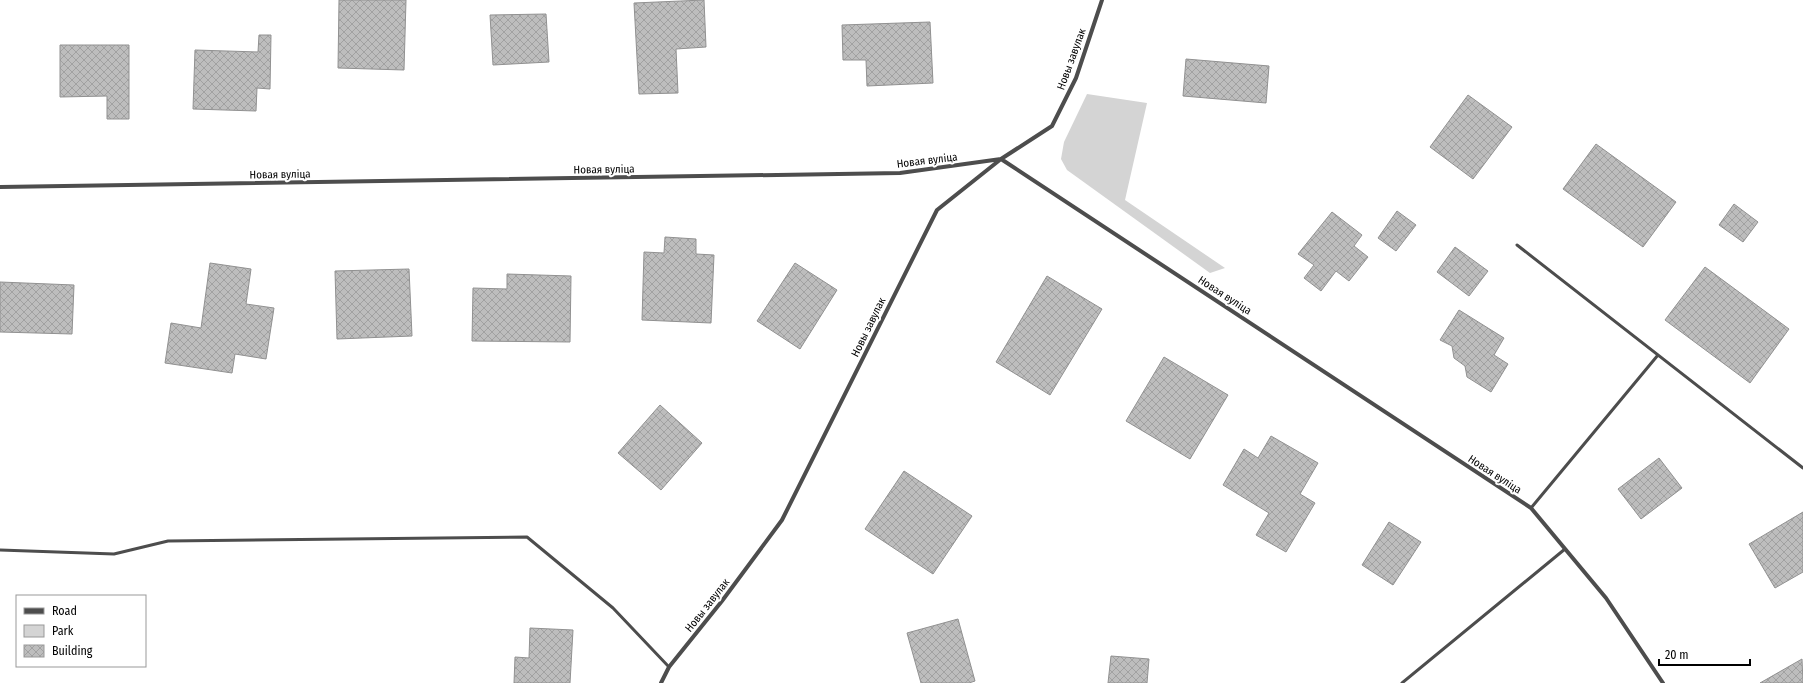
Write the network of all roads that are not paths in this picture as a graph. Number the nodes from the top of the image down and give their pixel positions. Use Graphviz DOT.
graph roads {
  1 [pos="1102,0"];
  2 [pos="1001,159"];
  3 [pos="0,187"];
  4 [pos="1517,245"];
  5 [pos="1658,355"];
  6 [pos="1803,468"];
  7 [pos="1531,508"];
  8 [pos="1565,549"];
  9 [pos="0,550"];
  10 [pos="669,667"];
  11 [pos="661,683"];
  12 [pos="1402,683"];
  13 [pos="1663,683"];
  1 -- 2 [label="street, Новы завулак"];
  2 -- 3 [label="street, Новая вуліца"];
  2 -- 7 [label="street, Новая вуліца"];
  2 -- 10 [label="street, Новы завулак"];
  4 -- 5 [label="lane"];
  5 -- 6 [label="lane"];
  5 -- 7 [label="lane"];
  7 -- 8 [label="street, Новая вуліца"];
  8 -- 12 [label="lane"];
  8 -- 13 [label="street, Новая вуліца"];
  9 -- 10 [label="lane"];
  10 -- 11 [label="street, Новы завулак"];
}
